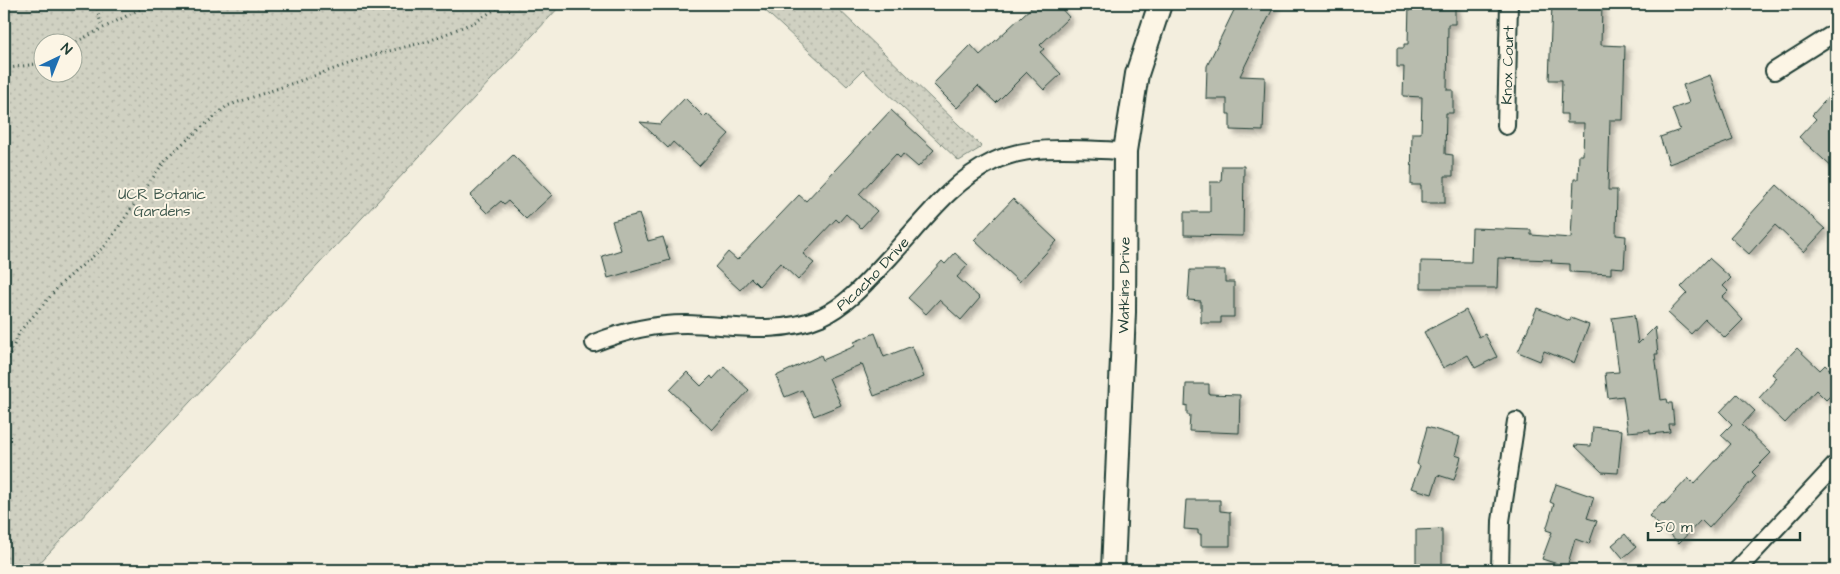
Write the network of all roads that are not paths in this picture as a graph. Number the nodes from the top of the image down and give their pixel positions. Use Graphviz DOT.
graph roads {
  1 [pos="1160,4"];
  2 [pos="1509,4"];
  3 [pos="1836,32"];
  4 [pos="1774,71"];
  5 [pos="1506,126"];
  6 [pos="1125,151"];
  7 [pos="594,343"];
  8 [pos="1516,421"];
  9 [pos="1836,464"];
  10 [pos="1113,570"];
  11 [pos="1500,570"];
  12 [pos="1737,570"];
  1 -- 6 [label="main road, Watkins Drive"];
  2 -- 5 [label="street, Knox Court"];
  3 -- 4 [label="street"];
  6 -- 7 [label="street, Picacho Drive"];
  6 -- 10 [label="main road, Watkins Drive"];
  8 -- 11 [label="street"];
  9 -- 12 [label="street"];
}
